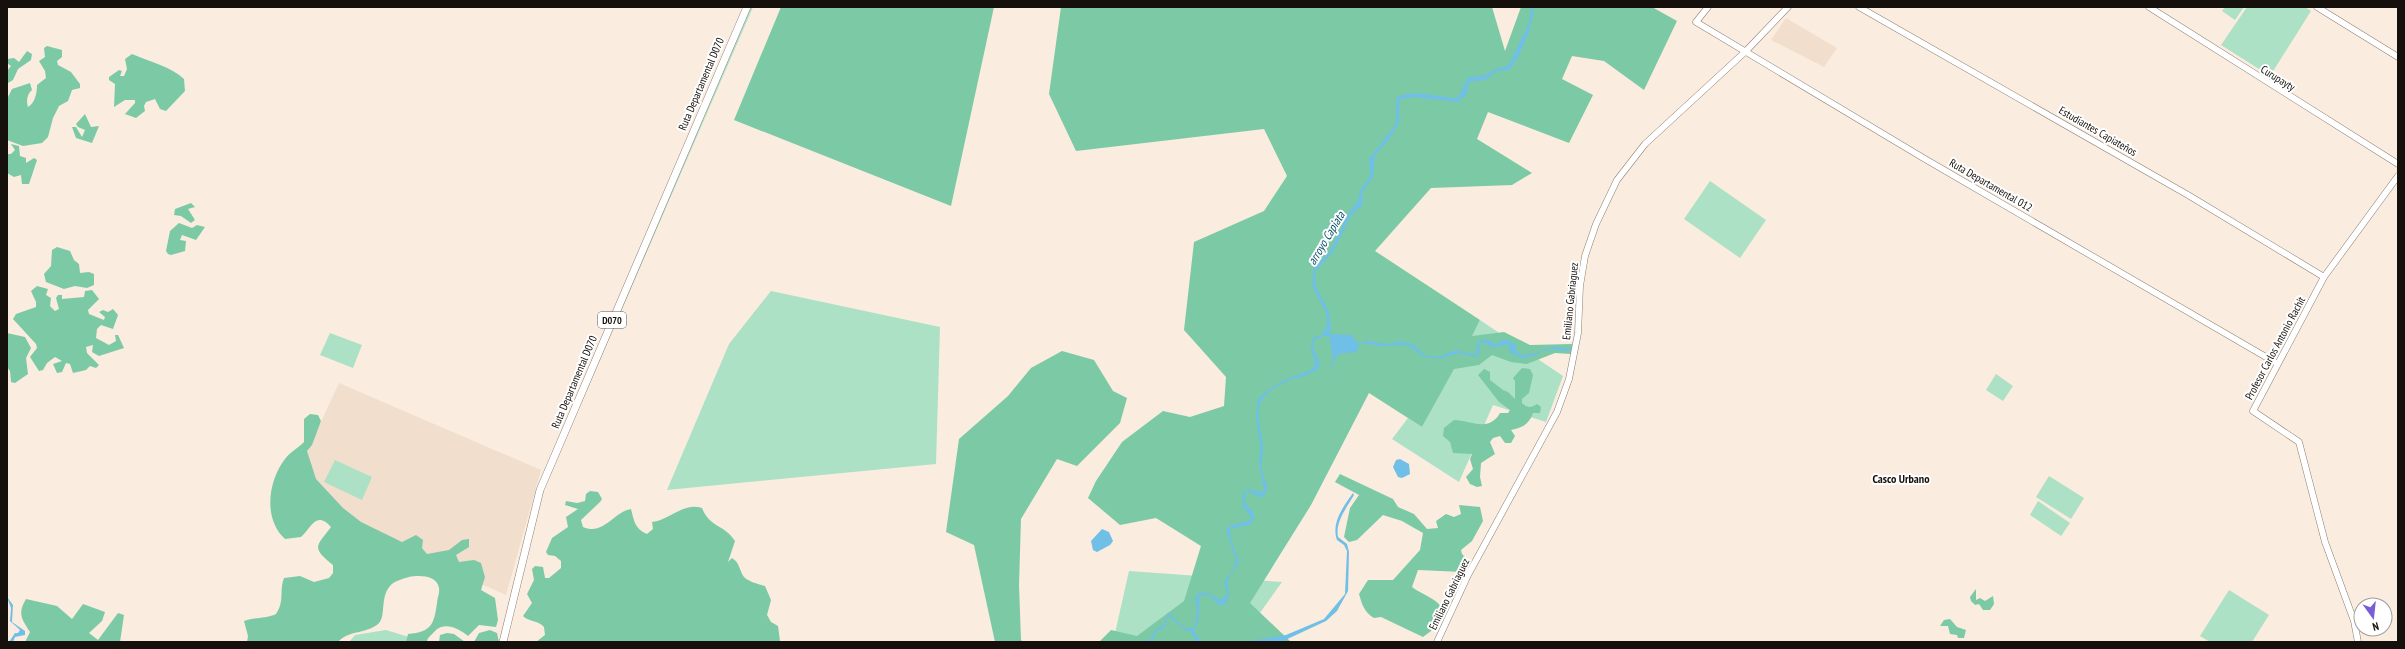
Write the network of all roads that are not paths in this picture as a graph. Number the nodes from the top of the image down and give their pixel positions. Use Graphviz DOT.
graph roads {
  1 [pos="747,7"];
  2 [pos="1708,7"];
  3 [pos="1788,7"];
  4 [pos="1859,7"];
  5 [pos="2149,7"];
  6 [pos="2317,7"];
  7 [pos="1746,51"];
  8 [pos="2398,57"];
  9 [pos="2398,164"];
  10 [pos="2398,176"];
  11 [pos="2324,277"];
  12 [pos="2278,364"];
  13 [pos="503,642"];
  14 [pos="1437,642"];
  15 [pos="2358,642"];
  1 -- 13 [label="main road, Ruta Departamental D070 / D070"];
  2 -- 7 [label="main road, Ruta Departamental 012"];
  3 -- 7 [label="main road, Emiliano Gabriaguez"];
  4 -- 11 [label="main road, Estudiantes Capiateños"];
  5 -- 9 [label="main road, Curupayty"];
  6 -- 8 [label="main road"];
  7 -- 12 [label="main road, Ruta Departamental 012"];
  7 -- 14 [label="main road, Emiliano Gabriaguez"];
  10 -- 11 [label="main road, Profesor Carlos Antonio Rachit"];
  11 -- 12 [label="main road, Profesor Carlos Antonio Rachit"];
  12 -- 15 [label="main road, Profesor Carlos Antonio Rachit"];
}
